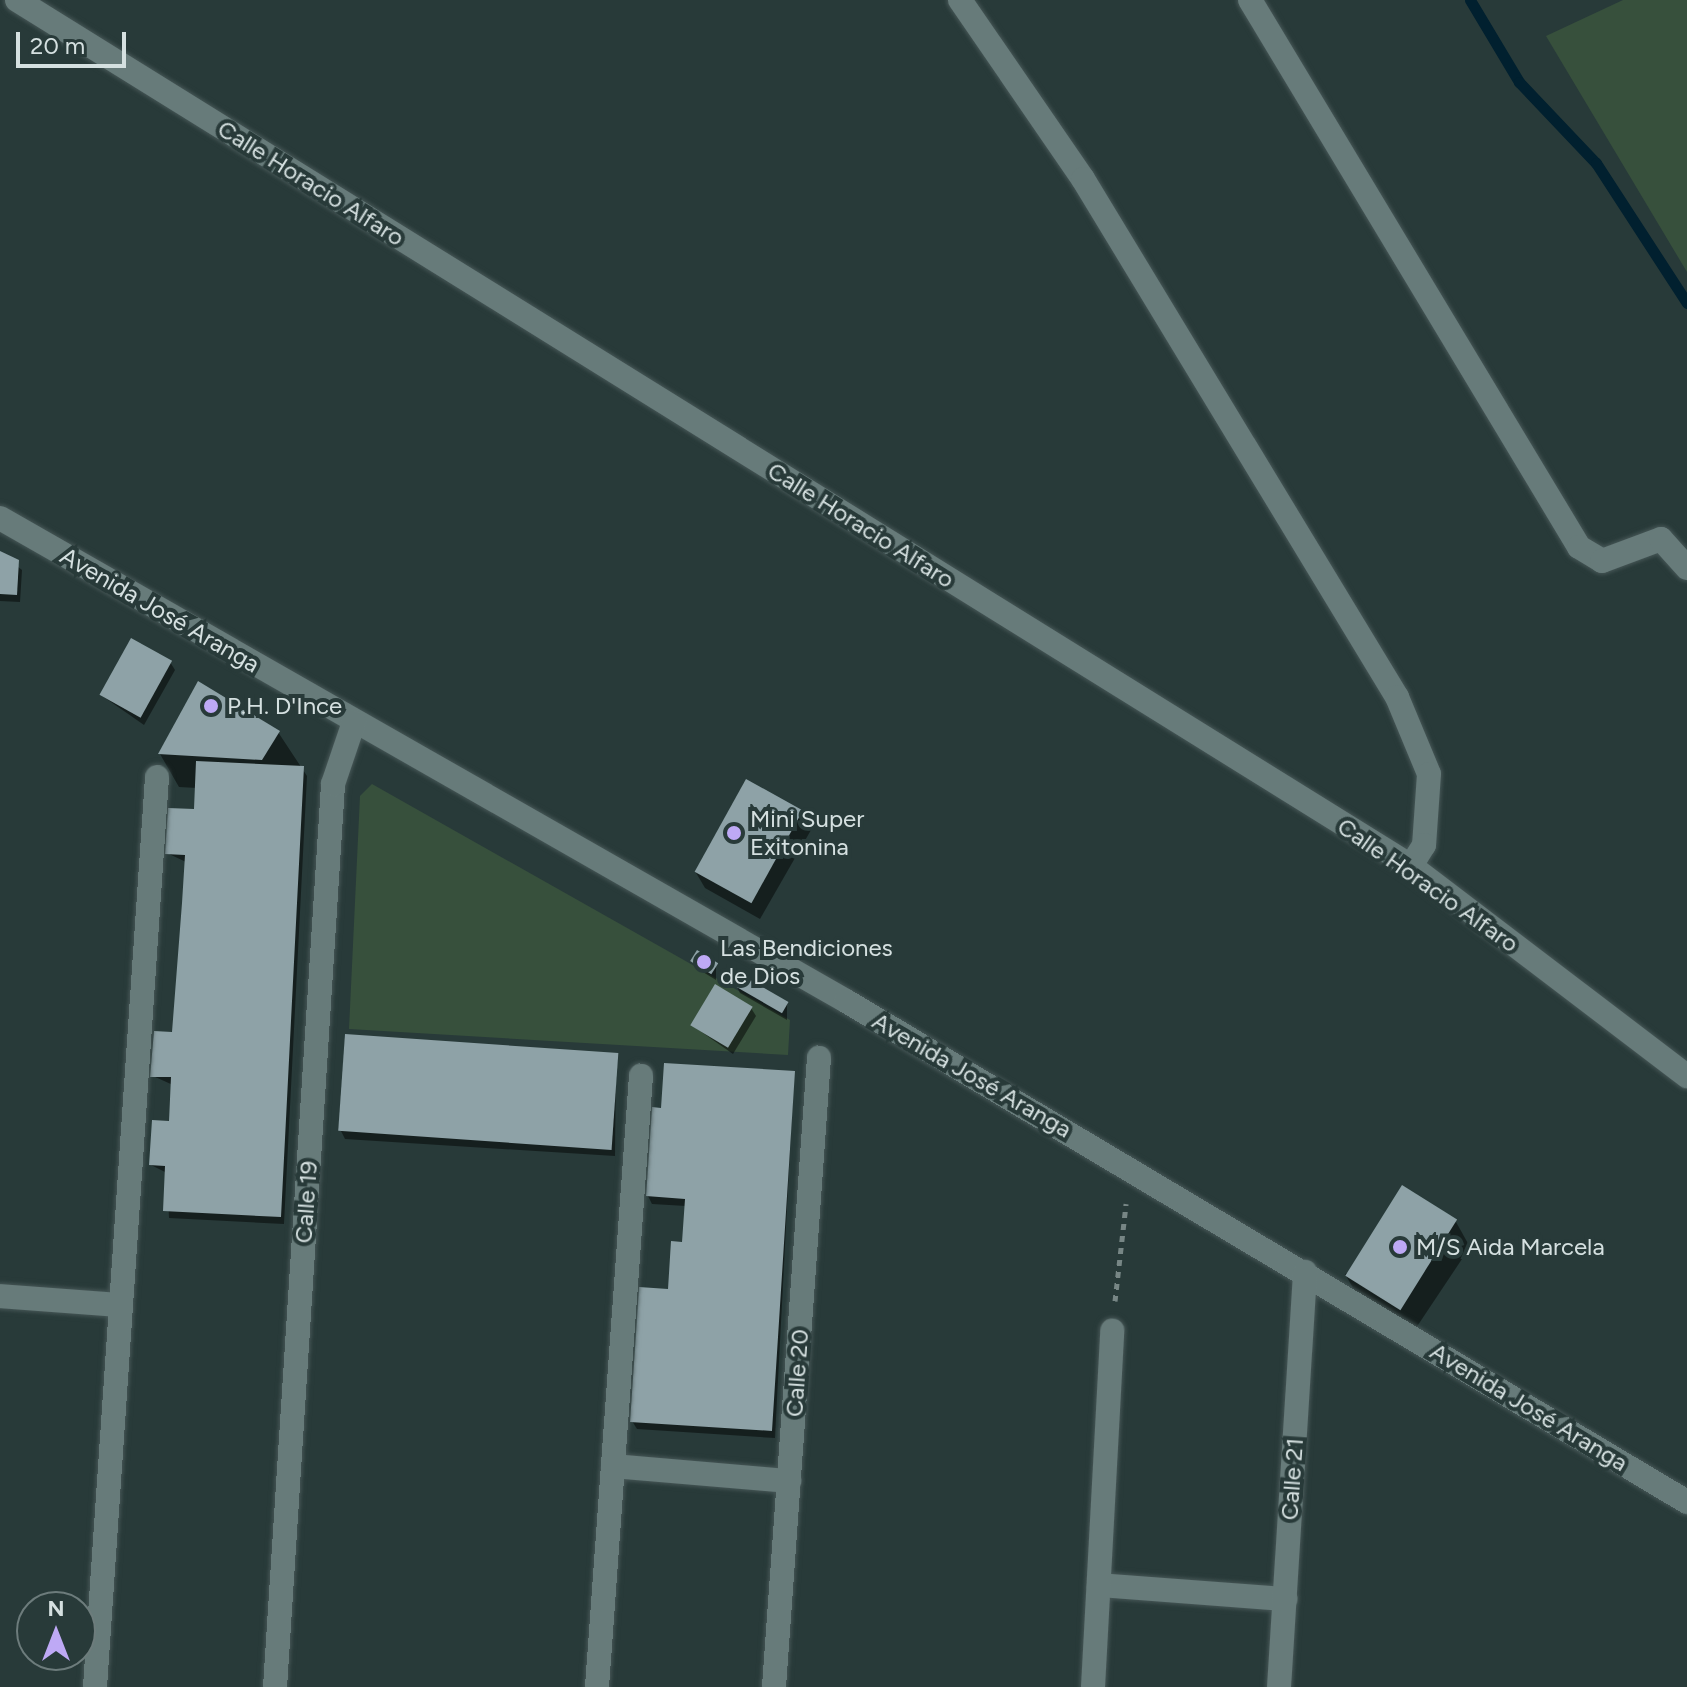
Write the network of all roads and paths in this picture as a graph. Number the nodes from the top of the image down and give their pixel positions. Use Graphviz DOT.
graph roads {
  1 [pos="17,0"];
  2 [pos="960,0"];
  3 [pos="1250,0"];
  4 [pos="0,518"];
  5 [pos="1687,568"];
  6 [pos="354,722"];
  7 [pos="157,777"];
  8 [pos="1411,866"];
  9 [pos="819,1058"];
  10 [pos="641,1076"];
  11 [pos="1687,1076"];
  12 [pos="1141,1174"];
  13 [pos="1305,1272"];
  14 [pos="0,1296"];
  15 [pos="121,1305"];
  16 [pos="1112,1331"];
  17 [pos="613,1466"];
  18 [pos="789,1481"];
  19 [pos="1687,1502"];
  20 [pos="1099,1585"];
  21 [pos="1285,1599"];
  22 [pos="95,1687"];
  23 [pos="275,1687"];
  24 [pos="597,1687"];
  25 [pos="774,1687"];
  26 [pos="1093,1687"];
  27 [pos="1279,1687"];
  1 -- 8 [label="street, Calle Horacio Alfaro"];
  2 -- 8 [label="street"];
  3 -- 5 [label="street"];
  4 -- 6 [label="street, Avenida José Aranga"];
  6 -- 12 [label="street, Avenida José Aranga"];
  6 -- 23 [label="street, Calle 19"];
  7 -- 15 [label="street"];
  8 -- 11 [label="street, Calle Horacio Alfaro"];
  9 -- 18 [label="street, Calle 20"];
  10 -- 17 [label="street"];
  12 -- 13 [label="street, Avenida José Aranga"];
  12 -- 16 [label="path"];
  13 -- 19 [label="street, Avenida José Aranga"];
  13 -- 21 [label="street, Calle 21"];
  14 -- 15 [label="street"];
  15 -- 22 [label="street"];
  16 -- 20 [label="street"];
  17 -- 18 [label="street"];
  17 -- 24 [label="street"];
  18 -- 25 [label="street, Calle 20"];
  20 -- 21 [label="street"];
  20 -- 26 [label="street"];
  21 -- 27 [label="street, Calle 21"];
}
